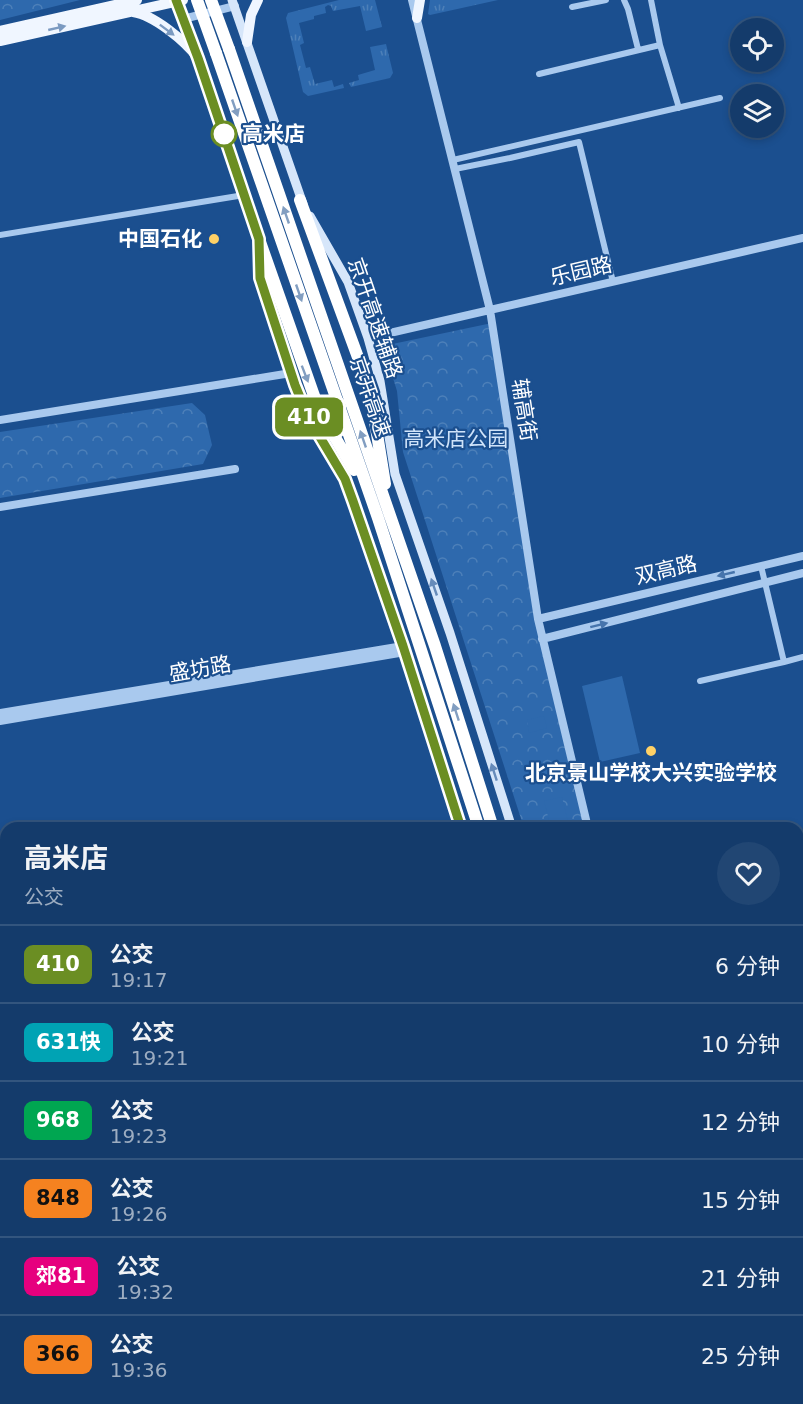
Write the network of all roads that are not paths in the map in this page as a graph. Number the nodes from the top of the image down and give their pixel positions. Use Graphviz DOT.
graph roads {
  1 [pos="117,0"];
  2 [pos="137,0"];
  3 [pos="178,0"];
  4 [pos="197,0"];
  5 [pos="211,0"];
  6 [pos="258,0"];
  7 [pos="412,0"];
  8 [pos="420,0"];
  9 [pos="606,0"];
  10 [pos="624,0"];
  11 [pos="651,0"];
  12 [pos="233,3"];
  13 [pos="105,7"];
  14 [pos="572,8"];
  15 [pos="130,12"];
  16 [pos="417,18"];
  17 [pos="183,19"];
  18 [pos="0,31"];
  19 [pos="0,41"];
  20 [pos="248,42"];
  21 [pos="660,45"];
  22 [pos="638,49"];
  23 [pos="198,58"];
  24 [pos="539,74"];
  25 [pos="720,98"];
  26 [pos="679,108"];
  27 [pos="454,164"];
  28 [pos="244,195"];
  29 [pos="300,200"];
  30 [pos="0,235"];
  31 [pos="803,238"];
  32 [pos="259,239"];
  33 [pos="613,282"];
  34 [pos="490,310"];
  35 [pos="368,338"];
  36 [pos="291,373"];
  37 [pos="0,420"];
  38 [pos="235,469"];
  39 [pos="0,507"];
  40 [pos="383,516"];
  41 [pos="803,556"];
  42 [pos="762,566"];
  43 [pos="803,573"];
  44 [pos="766,582"];
  45 [pos="538,619"];
  46 [pos="542,639"];
  47 [pos="404,649"];
  48 [pos="803,657"];
  49 [pos="784,662"];
  50 [pos="700,681"];
  51 [pos="0,713"];
  52 [pos="0,721"];
  53 [pos="459,822"];
  54 [pos="477,822"];
  55 [pos="491,822"];
  56 [pos="510,822"];
  57 [pos="587,822"];
  1 -- 13 [label="main road"];
  2 -- 13 [label="main road"];
  3 -- 15 [label="main road"];
  3 -- 17 [label="main road"];
  4 -- 40 [label="highway, 京开高速, one-way, bridge"];
  40 -- 5 [label="highway, 京开高速, one-way, bridge"];
  6 -- 20 [label="main road"];
  7 -- 16 [label="street, 辅高街"];
  8 -- 16 [label="main road"];
  9 -- 14 [label="street"];
  10 -- 22 [label="street"];
  11 -- 21 [label="street"];
  12 -- 17 [label="street"];
  12 -- 20 [label="main road, 京开高速辅路"];
  13 -- 18 [label="main road"];
  19 -- 15 [label="main road, one-way"];
  15 -- 23 [label="main road, one-way"];
  16 -- 27 [label="street, 辅高街"];
  17 -- 23 [label="main road"];
  20 -- 29 [label="main road, 京开高速辅路"];
  21 -- 22 [label="street"];
  21 -- 26 [label="street"];
  22 -- 24 [label="street"];
  23 -- 28 [label="main road"];
  25 -- 26 [label="street"];
  26 -- 27 [label="street"];
  27 -- 33 [label="street"];
  27 -- 34 [label="street, 辅高街"];
  28 -- 30 [label="street"];
  28 -- 32 [label="main road"];
  29 -- 35 [label="main road, 京开高速辅路"];
  29 -- 40 [label="highway"];
  31 -- 33 [label="street, 乐园路"];
  32 -- 36 [label="main road"];
  32 -- 40 [label="highway, one-way"];
  33 -- 34 [label="street, 乐园路"];
  34 -- 35 [label="street, 乐园路"];
  34 -- 45 [label="street, 辅高街"];
  56 -- 35 [label="main road, 京开高速辅路, one-way"];
  36 -- 37 [label="street"];
  36 -- 47 [label="main road"];
  38 -- 39 [label="street"];
  40 -- 54 [label="highway, 京开高速"];
  55 -- 40 [label="highway, 京开高速, one-way"];
  41 -- 42 [label="street, 双高路"];
  42 -- 44 [label="street"];
  42 -- 45 [label="street, 双高路, one-way"];
  43 -- 44 [label="street, 双高路"];
  46 -- 44 [label="street, 双高路, one-way"];
  44 -- 49 [label="street"];
  45 -- 46 [label="street, 辅高街"];
  46 -- 57 [label="street, 辅高街"];
  47 -- 51 [label="street, 盛坊路"];
  47 -- 52 [label="street, 盛坊路"];
  47 -- 53 [label="main road"];
  48 -- 49 [label="street"];
  49 -- 50 [label="street"];
}
